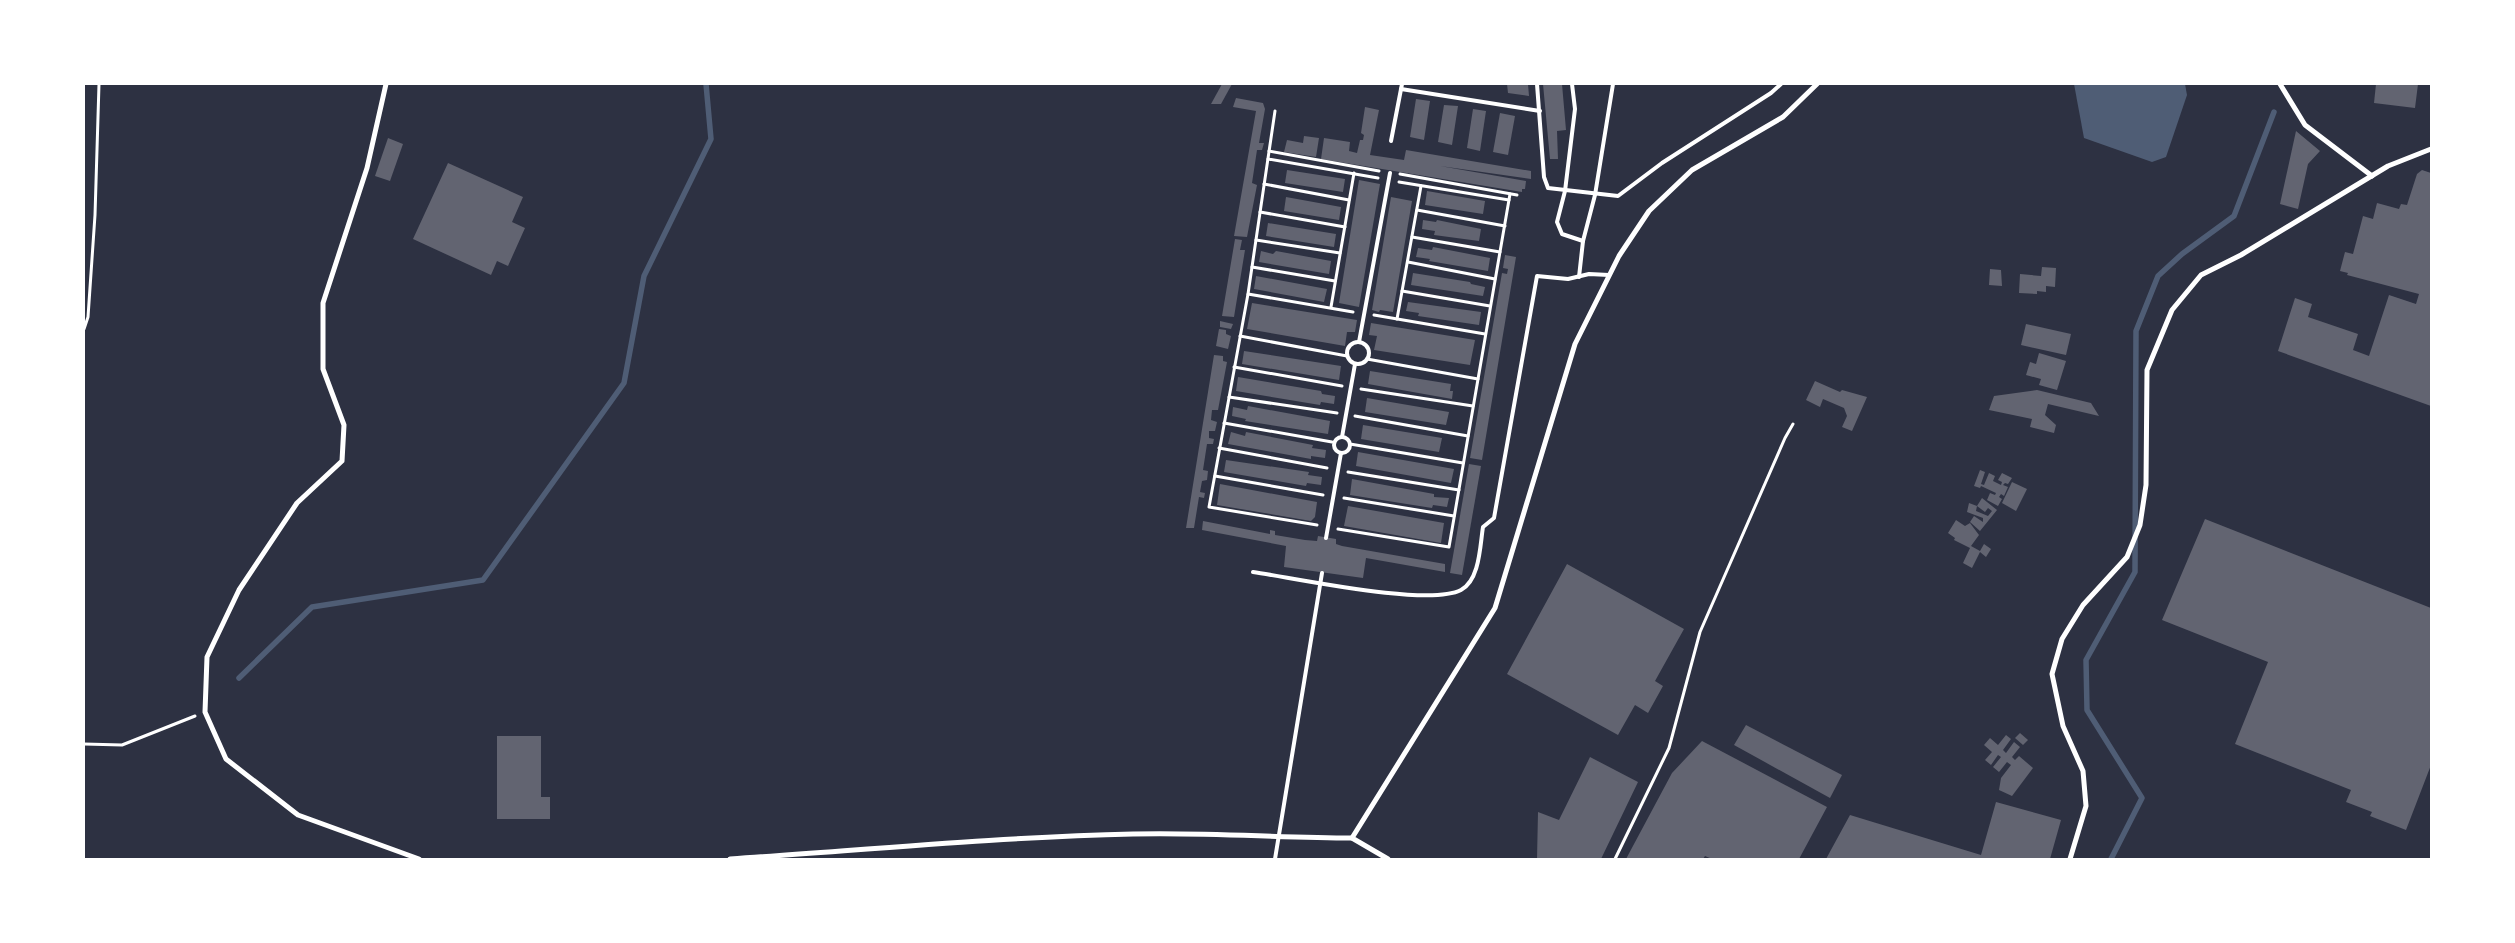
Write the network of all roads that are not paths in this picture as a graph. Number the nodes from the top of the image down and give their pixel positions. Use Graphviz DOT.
graph roads {
  1 [pos="386,84"];
  2 [pos="1537,84"];
  3 [pos="1572,84"];
  4 [pos="1613,84"];
  5 [pos="1780,84"];
  6 [pos="1817,84"];
  7 [pos="2280,84"];
  8 [pos="1401,86"];
  9 [pos="1540,111"];
  10 [pos="1391,141"];
  11 [pos="2431,149"];
  12 [pos="1390,173"];
  13 [pos="2372,176"];
  14 [pos="1565,191"];
  15 [pos="1595,195"];
  16 [pos="1583,241"];
  17 [pos="1609,275"];
  18 [pos="1579,277"];
  19 [pos="1359,342"];
  20 [pos="1355,364"];
  21 [pos="1342,437"];
  22 [pos="1341,453"];
  23 [pos="1326,538"];
  24 [pos="1253,572"];
  25 [pos="1322,572"];
  26 [pos="1321,582"];
  27 [pos="1278,838"];
  28 [pos="1352,838"];
  29 [pos="419,859"];
  30 [pos="730,859"];
  31 [pos="1275,859"];
  32 [pos="1388,859"];
  33 [pos="2070,859"];
  1 -- 29 [label="street"];
  2 -- 9 [label="lane"];
  3 -- 14 [label="lane"];
  4 -- 15 [label="lane"];
  5 -- 15 [label="lane"];
  6 -- 17 [label="street"];
  7 -- 13 [label="street"];
  8 -- 9 [label="lane"];
  8 -- 10 [label="lane"];
  9 -- 14 [label="lane"];
  11 -- 13 [label="street"];
  12 -- 19 [label="lane"];
  13 -- 33 [label="street"];
  14 -- 15 [label="lane"];
  14 -- 16 [label="lane"];
  15 -- 16 [label="lane"];
  16 -- 18 [label="lane"];
  17 -- 18 [label="lane"];
  17 -- 28 [label="street"];
  18 -- 26 [label="lane"];
  19 -- 20 [label="lane"];
  19 -- 20 [label="lane"];
  20 -- 21 [label="lane"];
  21 -- 22 [label="lane"];
  21 -- 22 [label="lane"];
  22 -- 23 [label="lane"];
  24 -- 26 [label="lane"];
  25 -- 26 [label="lane"];
  26 -- 27 [label="lane"];
  27 -- 28 [label="street"];
  27 -- 30 [label="street"];
  27 -- 31 [label="lane"];
  28 -- 32 [label="street"];
}
